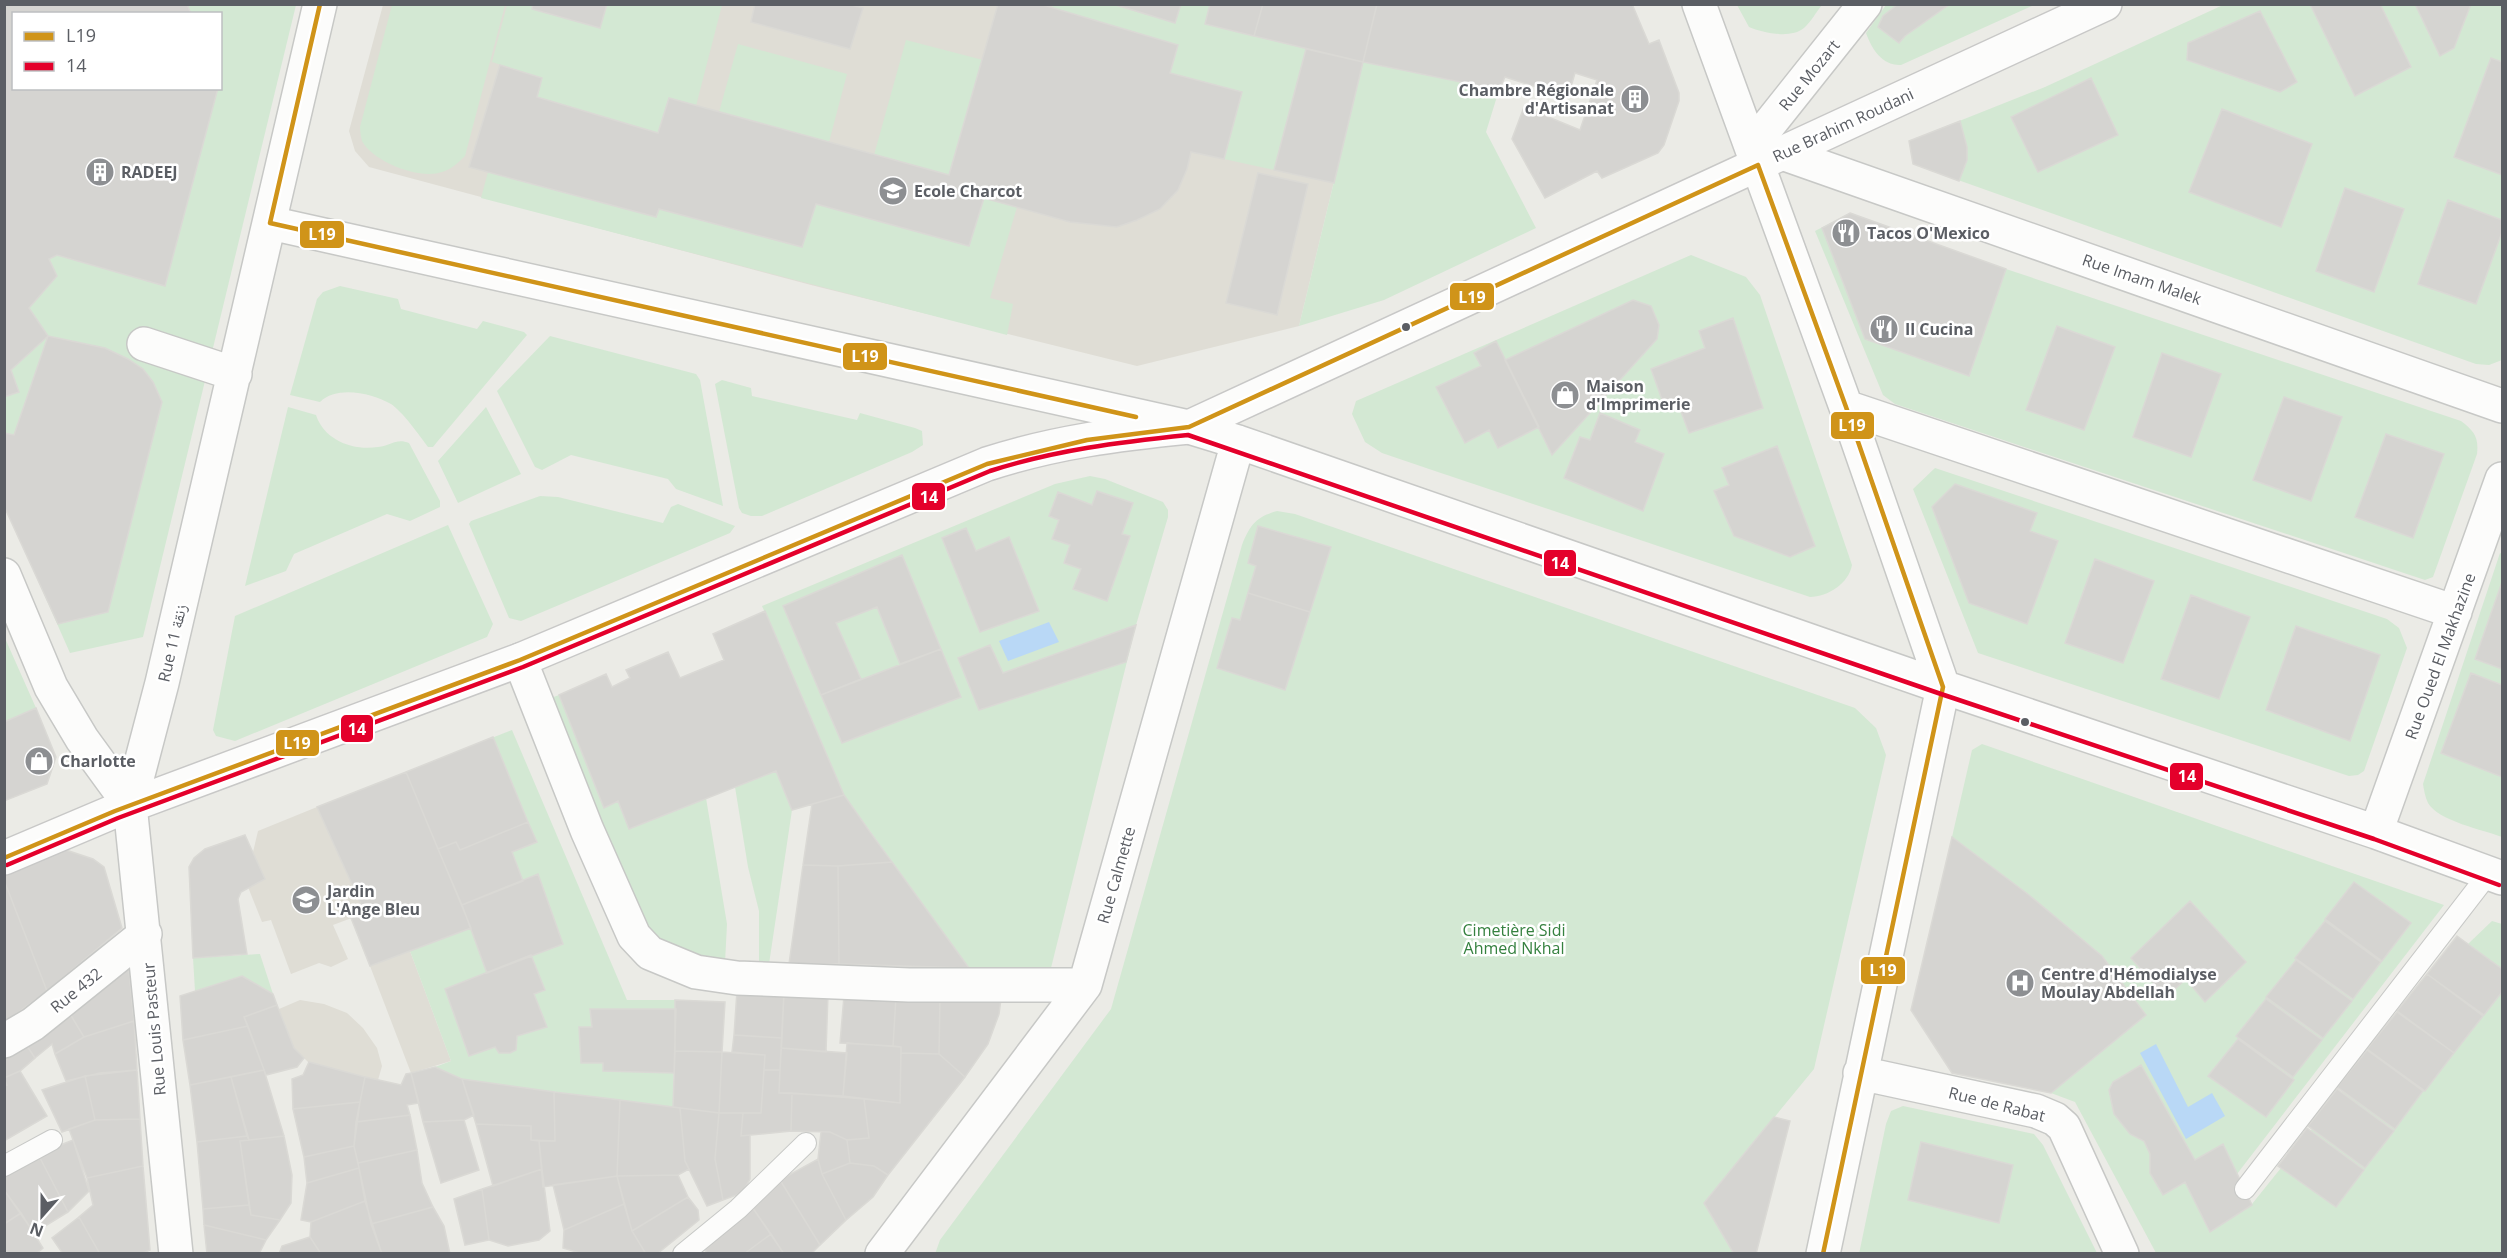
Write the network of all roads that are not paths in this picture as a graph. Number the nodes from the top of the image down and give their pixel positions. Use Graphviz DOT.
graph roads {
  1 [pos="320,4"];
  2 [pos="1699,4"];
  3 [pos="1865,4"];
  4 [pos="2105,4"];
  5 [pos="1764,155"];
  6 [pos="270,223"];
  7 [pos="144,344"];
  8 [pos="235,374"];
  9 [pos="2502,406"];
  10 [pos="1846,407"];
  11 [pos="1189,428"];
  12 [pos="1238,442"];
  13 [pos="2502,479"];
  14 [pos="2496,519"];
  15 [pos="4,575"];
  16 [pos="2455,612"];
  17 [pos="520,660"];
  18 [pos="1943,687"];
  19 [pos="130,805"];
  20 [pos="2376,832"];
  21 [pos="4,858"];
  22 [pos="2496,876"];
  23 [pos="145,934"];
  24 [pos="1085,985"];
  25 [pos="4,1041"];
  26 [pos="1860,1073"];
  27 [pos="52,1140"];
  28 [pos="806,1143"];
  29 [pos="4,1166"];
  30 [pos="2245,1189"];
  31 [pos="176,1254"];
  32 [pos="683,1254"];
  33 [pos="882,1254"];
  34 [pos="1823,1254"];
  35 [pos="2122,1254"];
  1 -- 6 [label="street, Rue 11 زنقة"];
  2 -- 5 [label="street"];
  3 -- 5 [label="street, Rue Mozart"];
  4 -- 5 [label="street, Rue Brahim Roudani"];
  5 -- 9 [label="street, Rue Imam Malek"];
  5 -- 10 [label="street"];
  5 -- 11 [label="street, Rue Brahim Roudani"];
  6 -- 8 [label="street, Rue 11 زنقة"];
  6 -- 11 [label="street"];
  7 -- 8 [label="street"];
  8 -- 19 [label="street, Rue 11 زنقة"];
  10 -- 16 [label="street"];
  10 -- 18 [label="street"];
  11 -- 12 [label="street"];
  11 -- 17 [label="street"];
  12 -- 18 [label="street"];
  12 -- 24 [label="street, Rue Calmette"];
  13 -- 14 [label="street, Rue Oued El Makhazine"];
  14 -- 16 [label="street, Rue Oued El Makhazine"];
  15 -- 19 [label="street"];
  16 -- 20 [label="street, Rue Oued El Makhazine"];
  17 -- 19 [label="street"];
  17 -- 24 [label="street"];
  18 -- 20 [label="street"];
  18 -- 26 [label="street"];
  19 -- 21 [label="street"];
  19 -- 23 [label="street, Rue Louis Pasteur"];
  20 -- 22 [label="street"];
  22 -- 30 [label="lane"];
  23 -- 25 [label="street, Rue 432"];
  23 -- 31 [label="street, Rue Louis Pasteur"];
  24 -- 33 [label="street, Rue Calmette"];
  26 -- 34 [label="street"];
  26 -- 35 [label="street, Rue de Rabat"];
  27 -- 29 [label="lane"];
  28 -- 32 [label="lane"];
}
